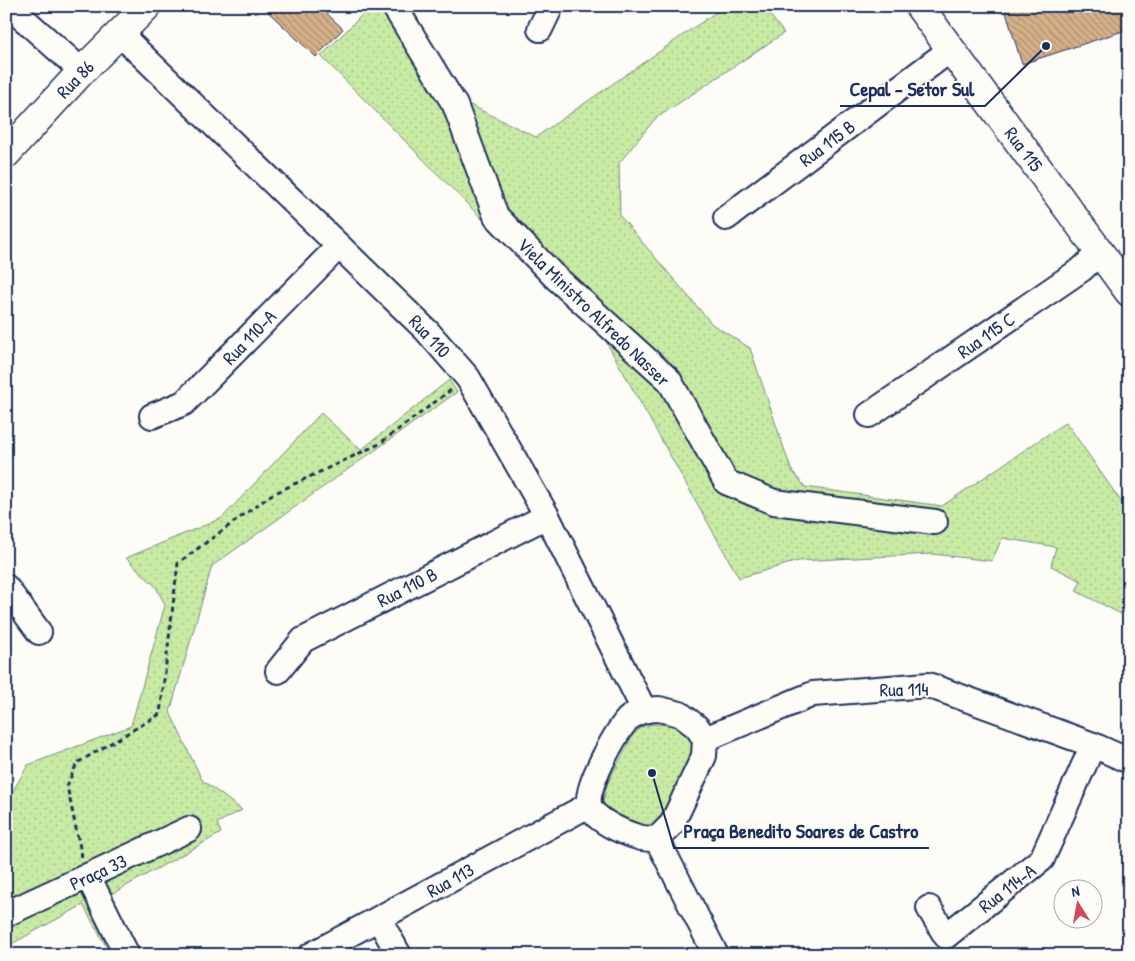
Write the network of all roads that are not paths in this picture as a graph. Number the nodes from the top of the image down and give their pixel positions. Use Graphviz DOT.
graph roads {
  1 [pos="9,6"];
  2 [pos="147,6"];
  3 [pos="394,6"];
  4 [pos="550,6"];
  5 [pos="919,6"];
  6 [pos="540,29"];
  7 [pos="120,34"];
  8 [pos="950,50"];
  9 [pos="82,71"];
  10 [pos="6,154"];
  11 [pos="726,218"];
  12 [pos="338,246"];
  13 [pos="1100,252"];
  14 [pos="1129,292"];
  15 [pos="152,416"];
  16 [pos="869,416"];
  17 [pos="547,516"];
  18 [pos="935,522"];
  19 [pos="6,586"];
  20 [pos="39,632"];
  21 [pos="278,671"];
  22 [pos="644,710"];
  23 [pos="705,739"];
  24 [pos="1094,745"];
  25 [pos="1129,761"];
  26 [pos="589,805"];
  27 [pos="189,829"];
  28 [pos="657,839"];
  29 [pos="88,876"];
  30 [pos="929,908"];
  31 [pos="6,914"];
  32 [pos="379,918"];
  33 [pos="127,955"];
  34 [pos="311,955"];
  35 [pos="399,955"];
  36 [pos="716,955"];
  1 -- 9 [label="street"];
  2 -- 7 [label="street, Rua 86"];
  3 -- 18 [label="street, Viela Ministro Alfredo Nasser"];
  4 -- 6 [label="street"];
  5 -- 8 [label="street, Rua 115"];
  7 -- 9 [label="street, Rua 86"];
  7 -- 12 [label="street, Rua 110"];
  8 -- 11 [label="street, Rua 115 B"];
  8 -- 13 [label="street, Rua 115"];
  9 -- 10 [label="street, Rua 86"];
  12 -- 15 [label="street, Rua 110-A"];
  12 -- 17 [label="street, Rua 110"];
  13 -- 14 [label="street, Rua 115"];
  13 -- 16 [label="street, Rua 115 C"];
  17 -- 21 [label="street, Rua 110 B"];
  17 -- 22 [label="street, Rua 110"];
  19 -- 20 [label="street"];
  22 -- 23 [label="street"];
  22 -- 26 [label="street"];
  23 -- 24 [label="street, Rua 114"];
  23 -- 28 [label="street"];
  24 -- 25 [label="street, Rua 114"];
  24 -- 30 [label="street, Rua 114-A"];
  26 -- 28 [label="street"];
  26 -- 32 [label="street, Rua 113"];
  27 -- 29 [label="street, Praça 33"];
  28 -- 36 [label="street"];
  29 -- 31 [label="street, Praça 33"];
  29 -- 33 [label="street"];
  32 -- 34 [label="street, Rua 113"];
  32 -- 35 [label="street"];
}
